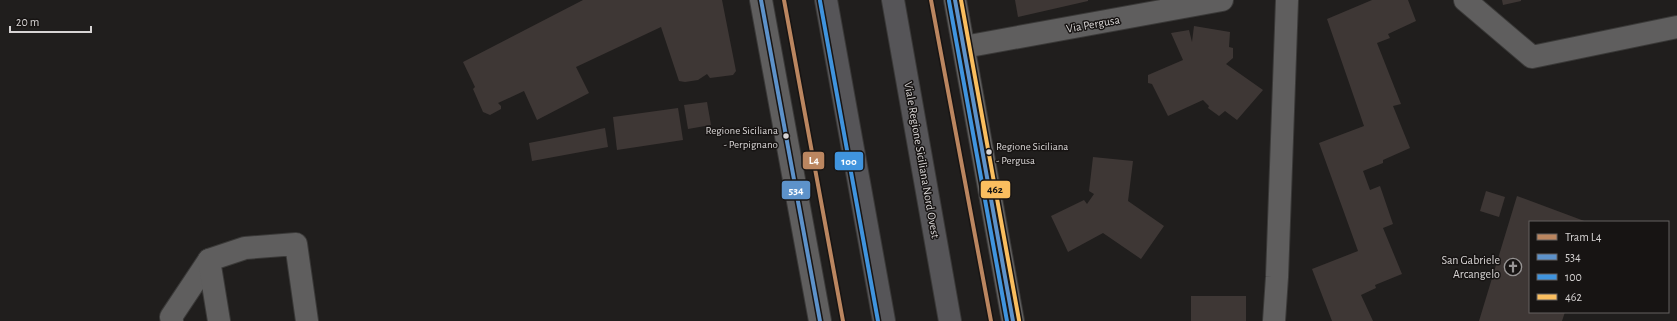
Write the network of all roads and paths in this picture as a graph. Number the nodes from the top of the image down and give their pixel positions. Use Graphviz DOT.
graph roads {
  1 [pos="761,0"];
  2 [pos="826,0"];
  3 [pos="893,0"];
  4 [pos="955,0"];
  5 [pos="1222,0"];
  6 [pos="1287,0"];
  7 [pos="1465,0"];
  8 [pos="1677,27"];
  9 [pos="964,47"];
  10 [pos="209,260"];
  11 [pos="172,321"];
  12 [pos="219,321"];
  13 [pos="307,321"];
  14 [pos="820,321"];
  15 [pos="884,321"];
  16 [pos="950,321"];
  17 [pos="1013,321"];
  18 [pos="1274,321"];
  1 -- 14 [label="street"];
  2 -- 15 [label="main road"];
  3 -- 16 [label="main road, Viale Regione Siciliana Nord Ovest"];
  4 -- 9 [label="street"];
  5 -- 9 [label="street, Via Pergusa"];
  6 -- 18 [label="street"];
  7 -- 8 [label="street"];
  9 -- 17 [label="street"];
  10 -- 11 [label="street"];
  10 -- 12 [label="street"];
  10 -- 13 [label="street"];
}
